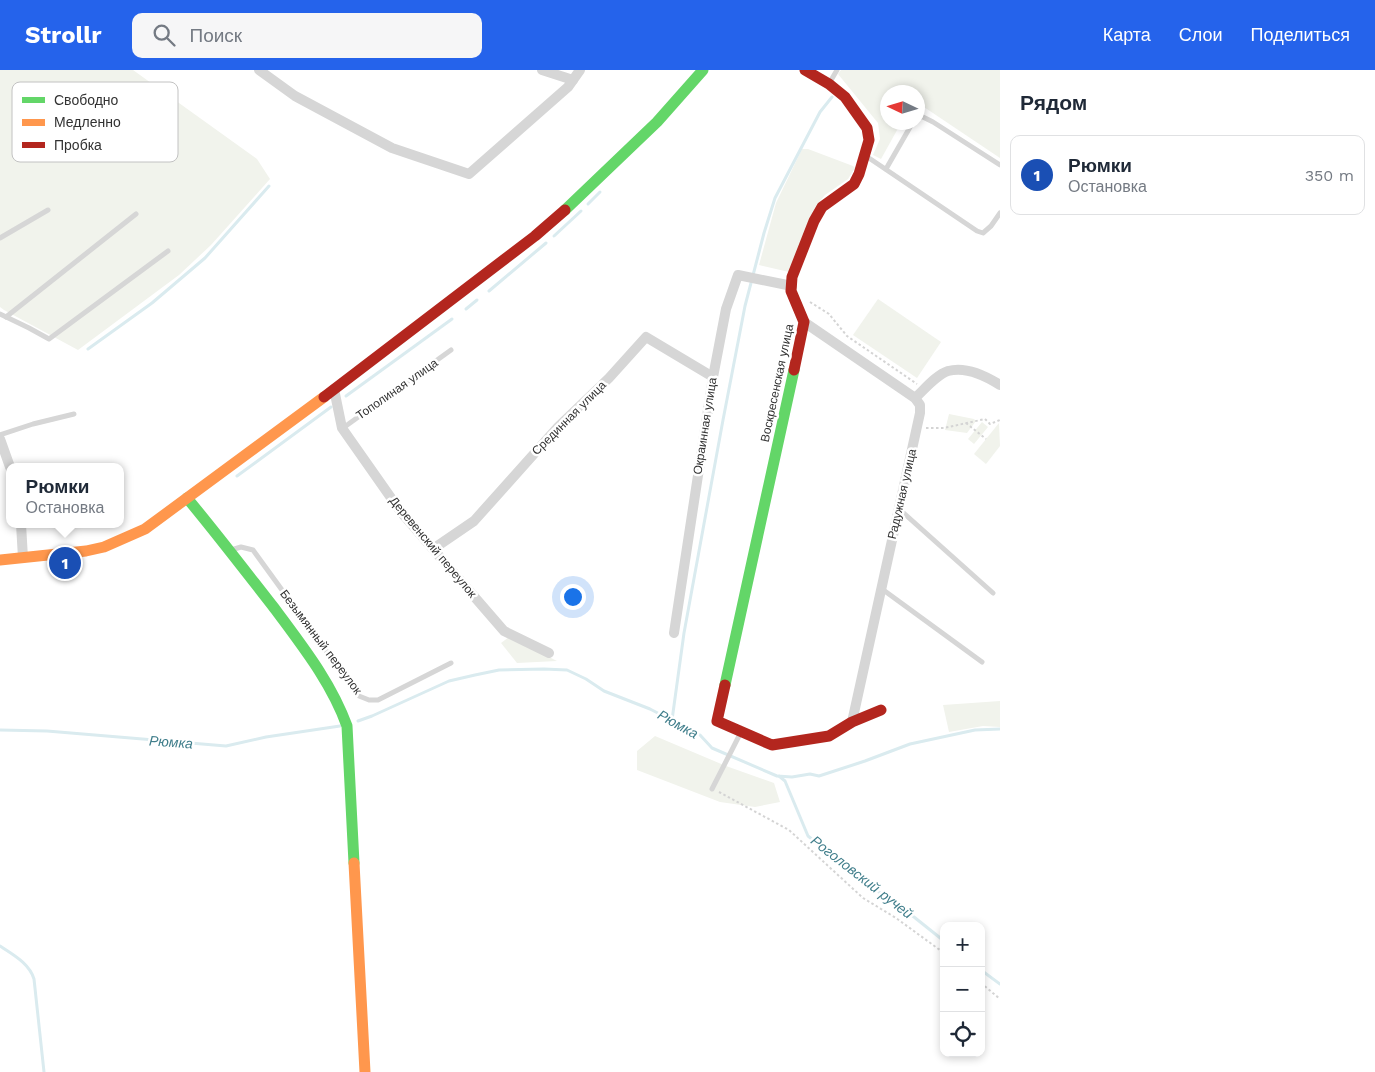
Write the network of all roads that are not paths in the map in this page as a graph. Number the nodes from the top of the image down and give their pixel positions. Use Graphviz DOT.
graph roads {
  1 [pos="259,70"];
  2 [pos="542,70"];
  3 [pos="580,70"];
  4 [pos="703,70"];
  5 [pos="804,70"];
  6 [pos="837,70"];
  7 [pos="572,80"];
  8 [pos="829,84"];
  9 [pos="925,118"];
  10 [pos="908,130"];
  11 [pos="865,156"];
  12 [pos="1000,165"];
  13 [pos="886,169"];
  14 [pos="48,210"];
  15 [pos="1000,213"];
  16 [pos="136,214"];
  17 [pos="0,238"];
  18 [pos="168,251"];
  19 [pos="792,286"];
  20 [pos="0,314"];
  21 [pos="6,317"];
  22 [pos="804,322"];
  23 [pos="451,350"];
  24 [pos="713,377"];
  25 [pos="1000,385"];
  26 [pos="334,389"];
  27 [pos="915,398"];
  28 [pos="74,414"];
  29 [pos="342,428"];
  30 [pos="0,435"];
  31 [pos="0,439"];
  32 [pos="9,463"];
  33 [pos="187,498"];
  34 [pos="899,509"];
  35 [pos="21,528"];
  36 [pos="434,549"];
  37 [pos="231,551"];
  38 [pos="23,558"];
  39 [pos="0,560"];
  40 [pos="882,588"];
  41 [pos="994,593"];
  42 [pos="674,633"];
  43 [pos="549,652"];
  44 [pos="982,662"];
  45 [pos="451,663"];
  46 [pos="881,710"];
  47 [pos="852,722"];
  48 [pos="741,731"];
  49 [pos="712,789"];
  50 [pos="365,1072"];
  1 -- 7 [label="street"];
  2 -- 7 [label="street"];
  3 -- 7 [label="street"];
  4 -- 26 [label="street"];
  5 -- 8 [label="street, Воскресенская улица"];
  6 -- 8 [label="lane"];
  8 -- 11 [label="street, Воскресенская улица"];
  9 -- 12 [label="lane"];
  10 -- 13 [label="lane"];
  11 -- 13 [label="lane"];
  11 -- 19 [label="street, Воскресенская улица"];
  13 -- 15 [label="lane"];
  14 -- 17 [label="lane"];
  16 -- 21 [label="lane"];
  18 -- 21 [label="lane"];
  19 -- 22 [label="street, Воскресенская улица"];
  19 -- 24 [label="street, Окраинная улица"];
  20 -- 21 [label="lane"];
  22 -- 27 [label="street"];
  22 -- 48 [label="street, Воскресенская улица"];
  23 -- 29 [label="lane, Тополиная улица"];
  24 -- 36 [label="street, Срединная улица"];
  24 -- 42 [label="street, Окраинная улица"];
  25 -- 27 [label="street"];
  26 -- 29 [label="street, Деревенский переулок"];
  26 -- 33 [label="street"];
  27 -- 34 [label="street, Радужная улица"];
  28 -- 30 [label="lane"];
  29 -- 36 [label="street, Деревенский переулок"];
  31 -- 32 [label="street"];
  33 -- 37 [label="street"];
  33 -- 38 [label="street"];
  34 -- 40 [label="street, Радужная улица"];
  34 -- 41 [label="lane"];
  35 -- 38 [label="street"];
  36 -- 43 [label="street, Деревенский переулок"];
  37 -- 45 [label="lane, Безымянный переулок"];
  37 -- 50 [label="street"];
  38 -- 39 [label="street"];
  40 -- 44 [label="lane"];
  40 -- 47 [label="street, Радужная улица"];
  46 -- 47 [label="street"];
  47 -- 48 [label="street"];
  48 -- 49 [label="lane"];
}
